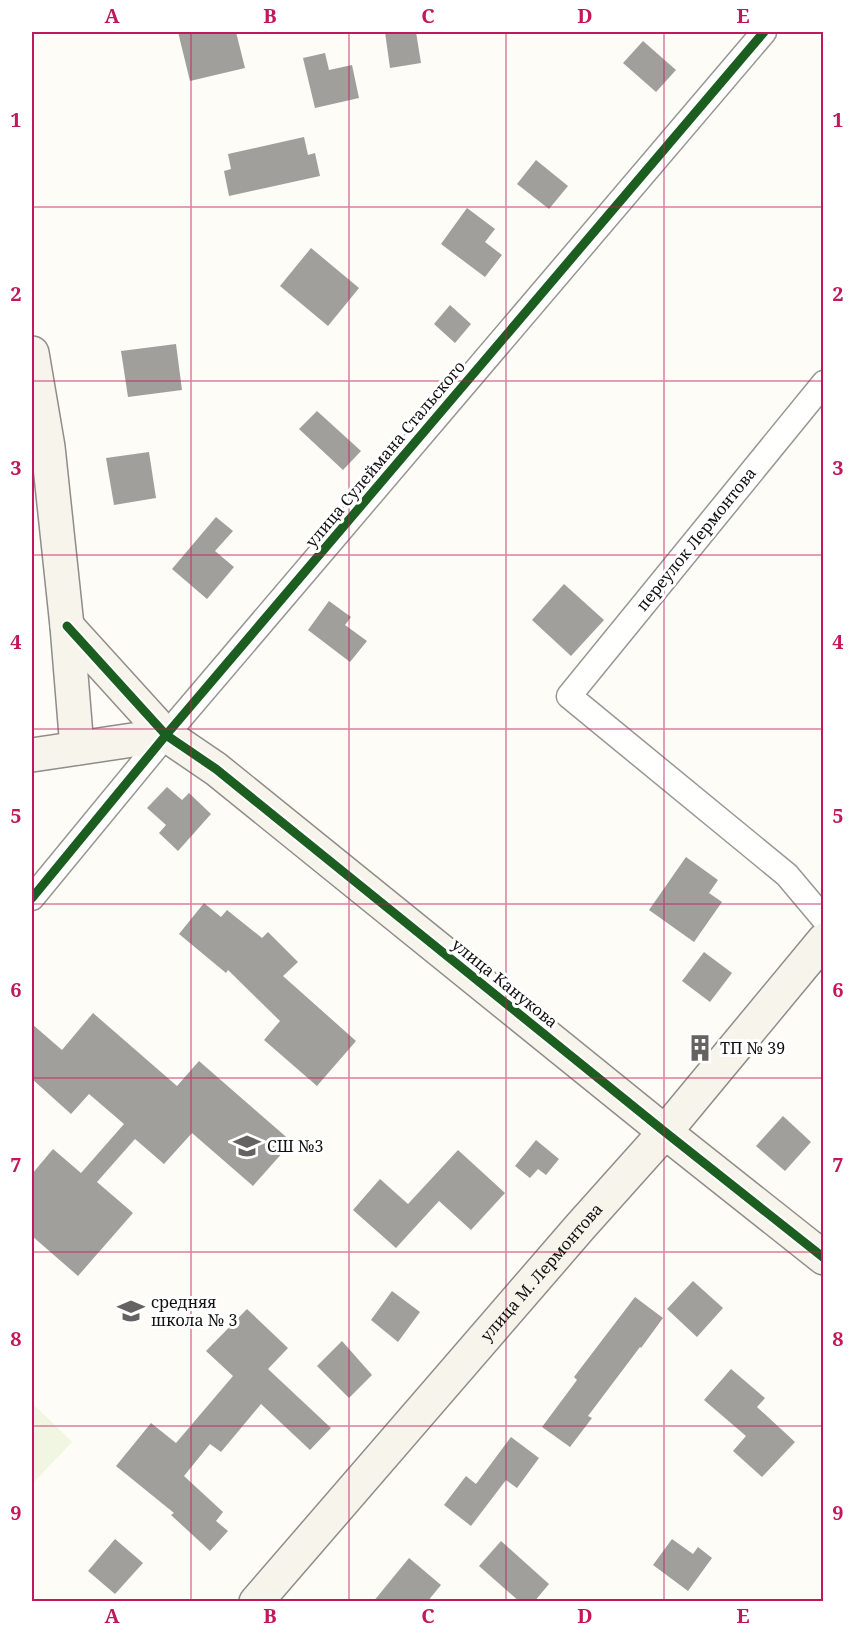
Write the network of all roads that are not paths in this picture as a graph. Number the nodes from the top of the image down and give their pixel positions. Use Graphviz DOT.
graph roads {
  1 [pos="764,32"];
  2 [pos="32,353"];
  3 [pos="824,383"];
  4 [pos="67,626"];
  5 [pos="166,735"];
  6 [pos="76,748"];
  7 [pos="32,755"];
  8 [pos="32,898"];
  9 [pos="824,919"];
  10 [pos="824,940"];
  11 [pos="665,1132"];
  12 [pos="824,1258"];
  13 [pos="256,1602"];
  1 -- 5 [label="street, улица Сулеймана Стальского"];
  2 -- 4 [label="street"];
  3 -- 9 [label="street, переулок Лермонтова"];
  4 -- 5 [label="street, улица Канукова"];
  4 -- 6 [label="street"];
  5 -- 6 [label="street"];
  5 -- 8 [label="street, улица Сулеймана Стальского"];
  5 -- 11 [label="street, улица Канукова"];
  6 -- 7 [label="street"];
  10 -- 11 [label="street, улица М. Лермонтова"];
  11 -- 12 [label="street, улица Канукова"];
  11 -- 13 [label="street, улица М. Лермонтова"];
}
